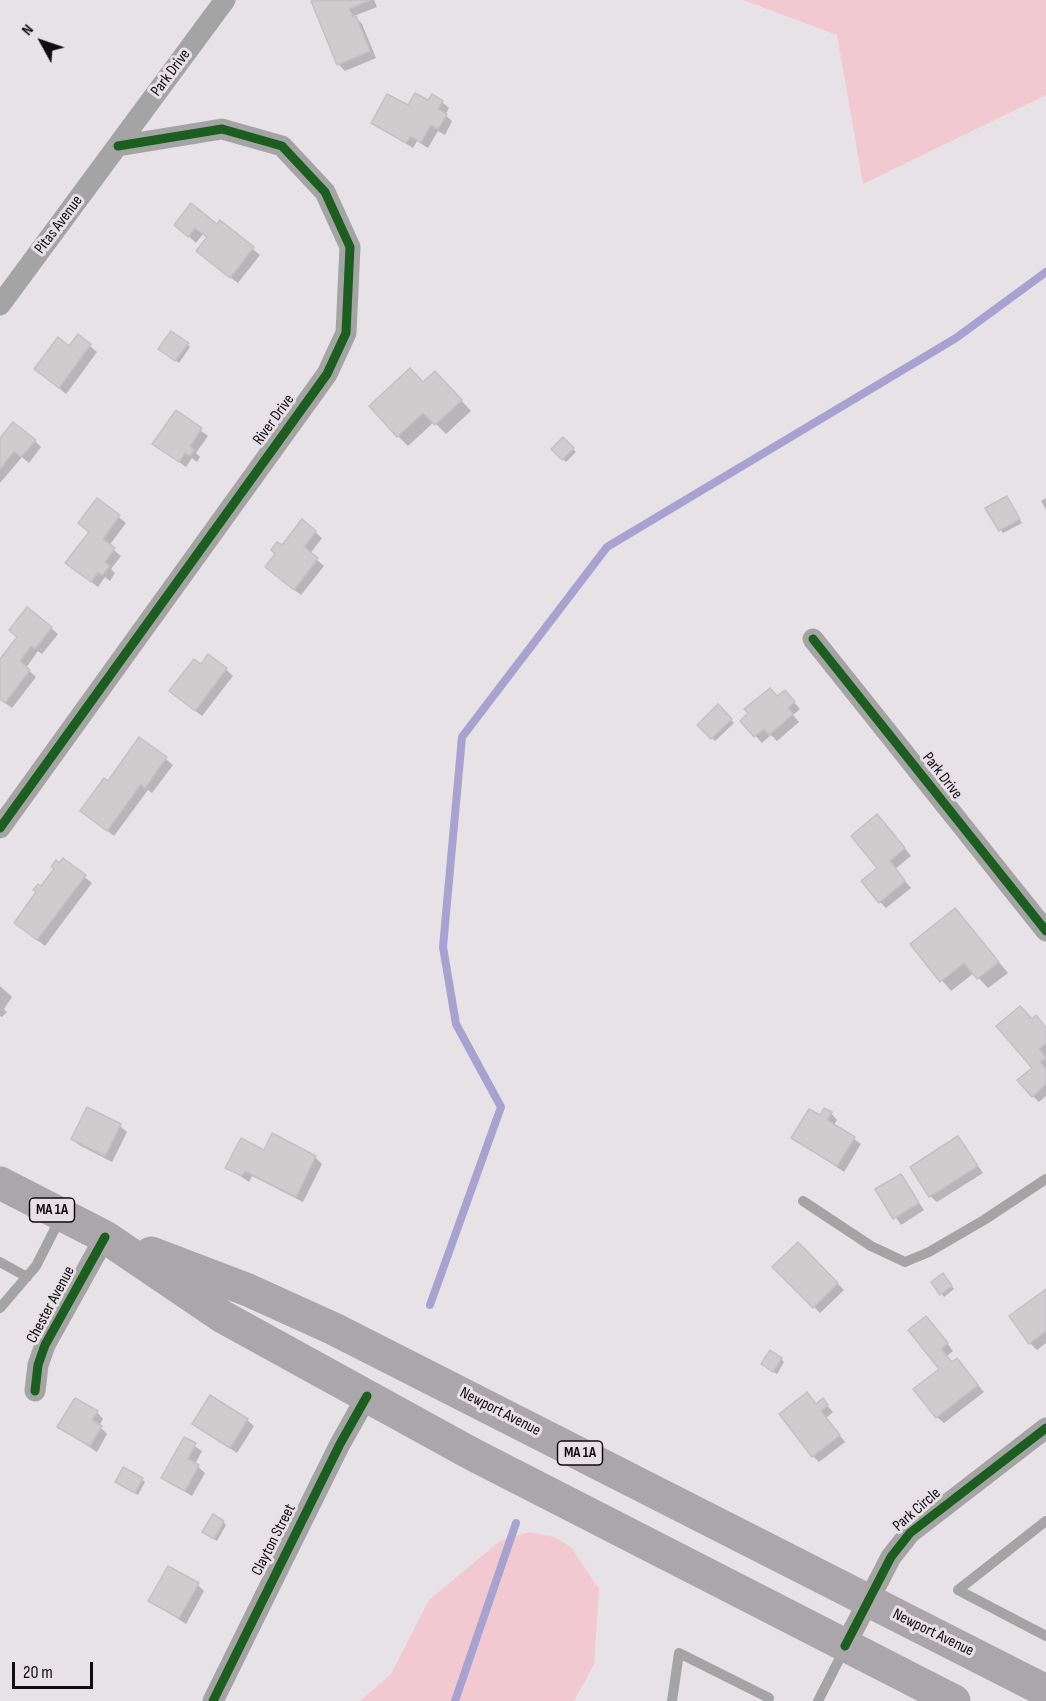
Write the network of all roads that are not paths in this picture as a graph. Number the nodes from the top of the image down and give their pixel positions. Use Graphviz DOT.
graph roads {
  1 [pos="225,0"];
  2 [pos="118,146"];
  3 [pos="0,305"];
  4 [pos="813,639"];
  5 [pos="0,828"];
  6 [pos="1046,931"];
  7 [pos="1046,1179"];
  8 [pos="0,1183"];
  9 [pos="803,1201"];
  10 [pos="63,1215"];
  11 [pos="105,1237"];
  12 [pos="0,1262"];
  13 [pos="27,1277"];
  14 [pos="0,1308"];
  15 [pos="35,1391"];
  16 [pos="367,1396"];
  17 [pos="1046,1428"];
  18 [pos="1046,1521"];
  19 [pos="869,1601"];
  20 [pos="1046,1636"];
  21 [pos="845,1646"];
  22 [pos="1046,1691"];
  23 [pos="769,1698"];
  24 [pos="213,1701"];
  25 [pos="672,1701"];
  26 [pos="818,1701"];
  27 [pos="954,1701"];
  1 -- 2 [label="street, Park Drive"];
  2 -- 3 [label="street, Pitas Avenue"];
  2 -- 5 [label="street, River Drive"];
  4 -- 6 [label="street, Park Drive"];
  7 -- 9 [label="lane"];
  8 -- 10 [label="main road, Newport Avenue / MA 1A"];
  10 -- 11 [label="main road, Newport Avenue / MA 1A"];
  10 -- 13 [label="lane"];
  11 -- 15 [label="street, Chester Avenue"];
  11 -- 16 [label="main road, Newport Avenue / MA 1A"];
  11 -- 19 [label="main road, Newport Avenue / MA 1A"];
  12 -- 13 [label="lane"];
  13 -- 14 [label="lane"];
  16 -- 21 [label="main road, Newport Avenue / MA 1A"];
  16 -- 24 [label="street, Clayton Street"];
  17 -- 19 [label="street, Park Circle"];
  18 -- 20 [label="lane"];
  19 -- 21 [label="street, Park Circle"];
  19 -- 22 [label="main road, Newport Avenue / MA 1A"];
  21 -- 26 [label="lane"];
  21 -- 27 [label="main road, Newport Avenue / MA 1A"];
  23 -- 25 [label="lane"];
}
